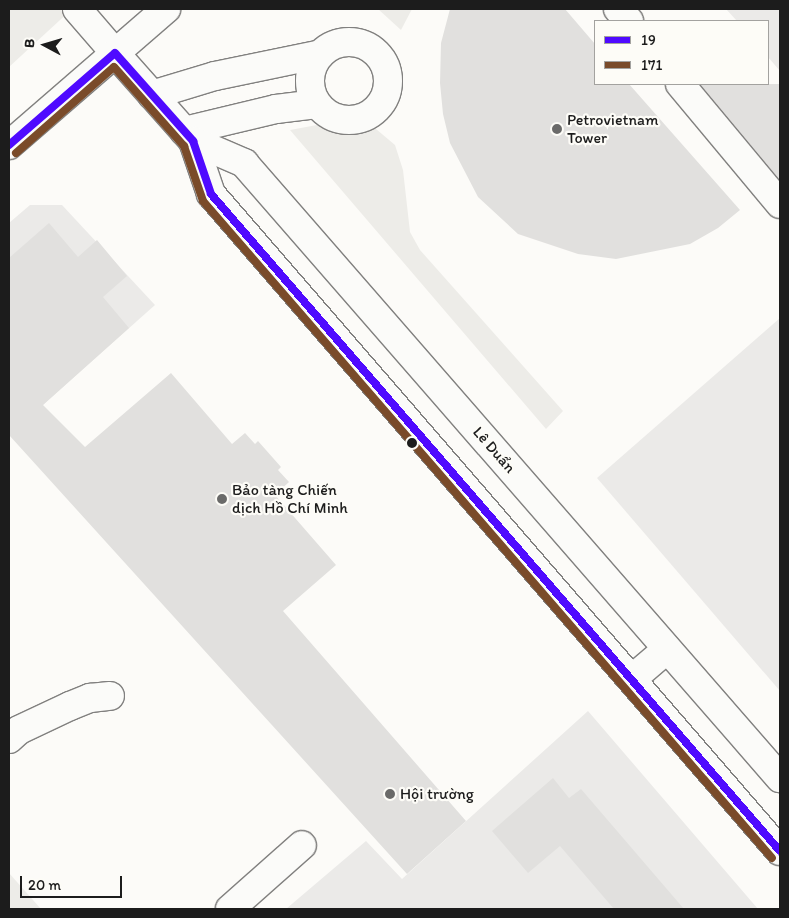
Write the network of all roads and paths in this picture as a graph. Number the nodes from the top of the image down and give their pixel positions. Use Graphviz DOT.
graph roads {
  1 [pos="77,9"];
  2 [pos="166,9"];
  3 [pos="618,9"];
  4 [pos="628,20"];
  5 [pos="116,53"];
  6 [pos="321,54"];
  7 [pos="681,85"];
  8 [pos="152,95"];
  9 [pos="317,104"];
  10 [pos="189,136"];
  11 [pos="9,145"];
  12 [pos="780,204"];
  13 [pos="667,649"];
  14 [pos="632,679"];
  15 [pos="110,696"];
  16 [pos="9,739"];
  17 [pos="780,778"];
  18 [pos="302,845"];
  19 [pos="780,851"];
  20 [pos="230,909"];
  1 -- 5 [label="main road, Lê Duẩn"];
  2 -- 5 [label="main road"];
  3 -- 4 [label="main road"];
  5 -- 8 [label="main road, Lê Duẩn"];
  5 -- 11 [label="main road"];
  6 -- 8 [label="main road"];
  6 -- 9 [label="main road"];
  6 -- 9 [label="main road"];
  7 -- 12 [label="main road"];
  8 -- 10 [label="main road, Lê Duẩn"];
  9 -- 10 [label="main road"];
  10 -- 13 [label="main road, Lê Duẩn"];
  10 -- 14 [label="main road, Lê Duẩn"];
  13 -- 14 [label="main road"];
  13 -- 17 [label="main road, Lê Duẩn"];
  14 -- 19 [label="main road, Lê Duẩn"];
  15 -- 16 [label="main road"];
  18 -- 20 [label="main road"];
}
